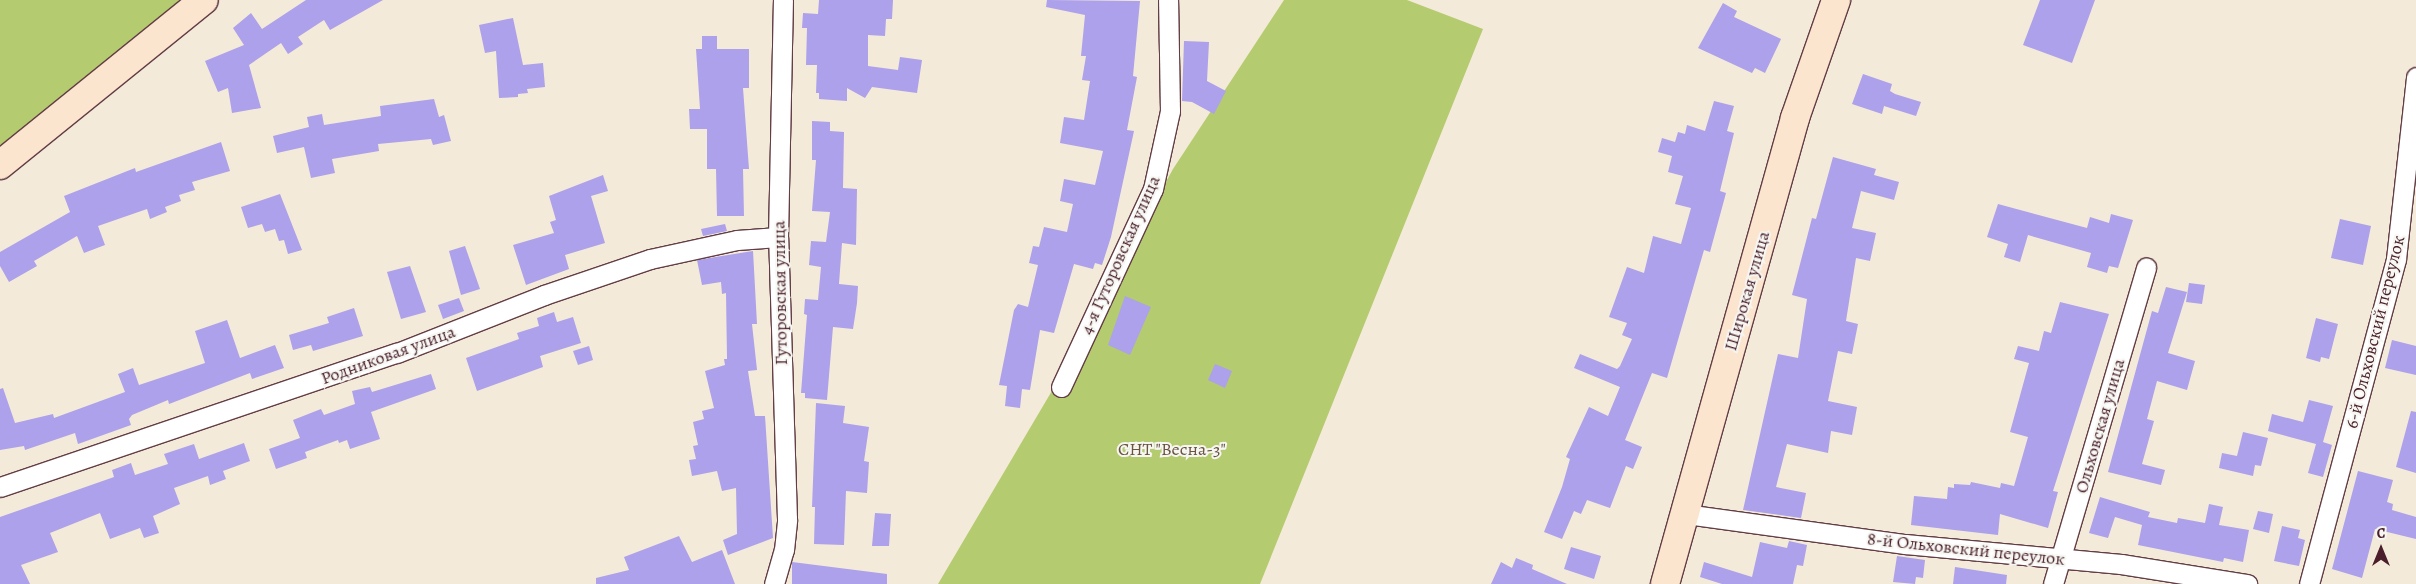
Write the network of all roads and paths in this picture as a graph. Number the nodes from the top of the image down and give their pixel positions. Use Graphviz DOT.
graph roads {
  1 [pos="204,0"];
  2 [pos="783,0"];
  3 [pos="1168,0"];
  4 [pos="1836,0"];
  5 [pos="2416,76"];
  6 [pos="2412,140"];
  7 [pos="0,165"];
  8 [pos="778,238"];
  9 [pos="2146,267"];
  10 [pos="1061,387"];
  11 [pos="0,487"];
  12 [pos="1685,514"];
  13 [pos="2060,560"];
  14 [pos="774,584"];
  15 [pos="1665,584"];
  16 [pos="2053,584"];
  17 [pos="2247,584"];
  18 [pos="2309,584"];
  1 -- 7 [label="street"];
  2 -- 8 [label="street, Гуторовская улица"];
  3 -- 10 [label="street, 4-я Гуторовская улица"];
  4 -- 12 [label="street, Широкая улица"];
  5 -- 6 [label="street, 6-й Ольховский переулок"];
  6 -- 18 [label="street, 6-й Ольховский переулок"];
  8 -- 11 [label="street, Родниковая улица"];
  8 -- 14 [label="street, Гуторовская улица"];
  9 -- 13 [label="street, Ольховская улица"];
  12 -- 13 [label="street, 8-й Ольховский переулок"];
  12 -- 15 [label="street, Широкая улица"];
  13 -- 16 [label="street, Ольховская улица"];
  13 -- 17 [label="street, 8-й Ольховский переулок"];
}
